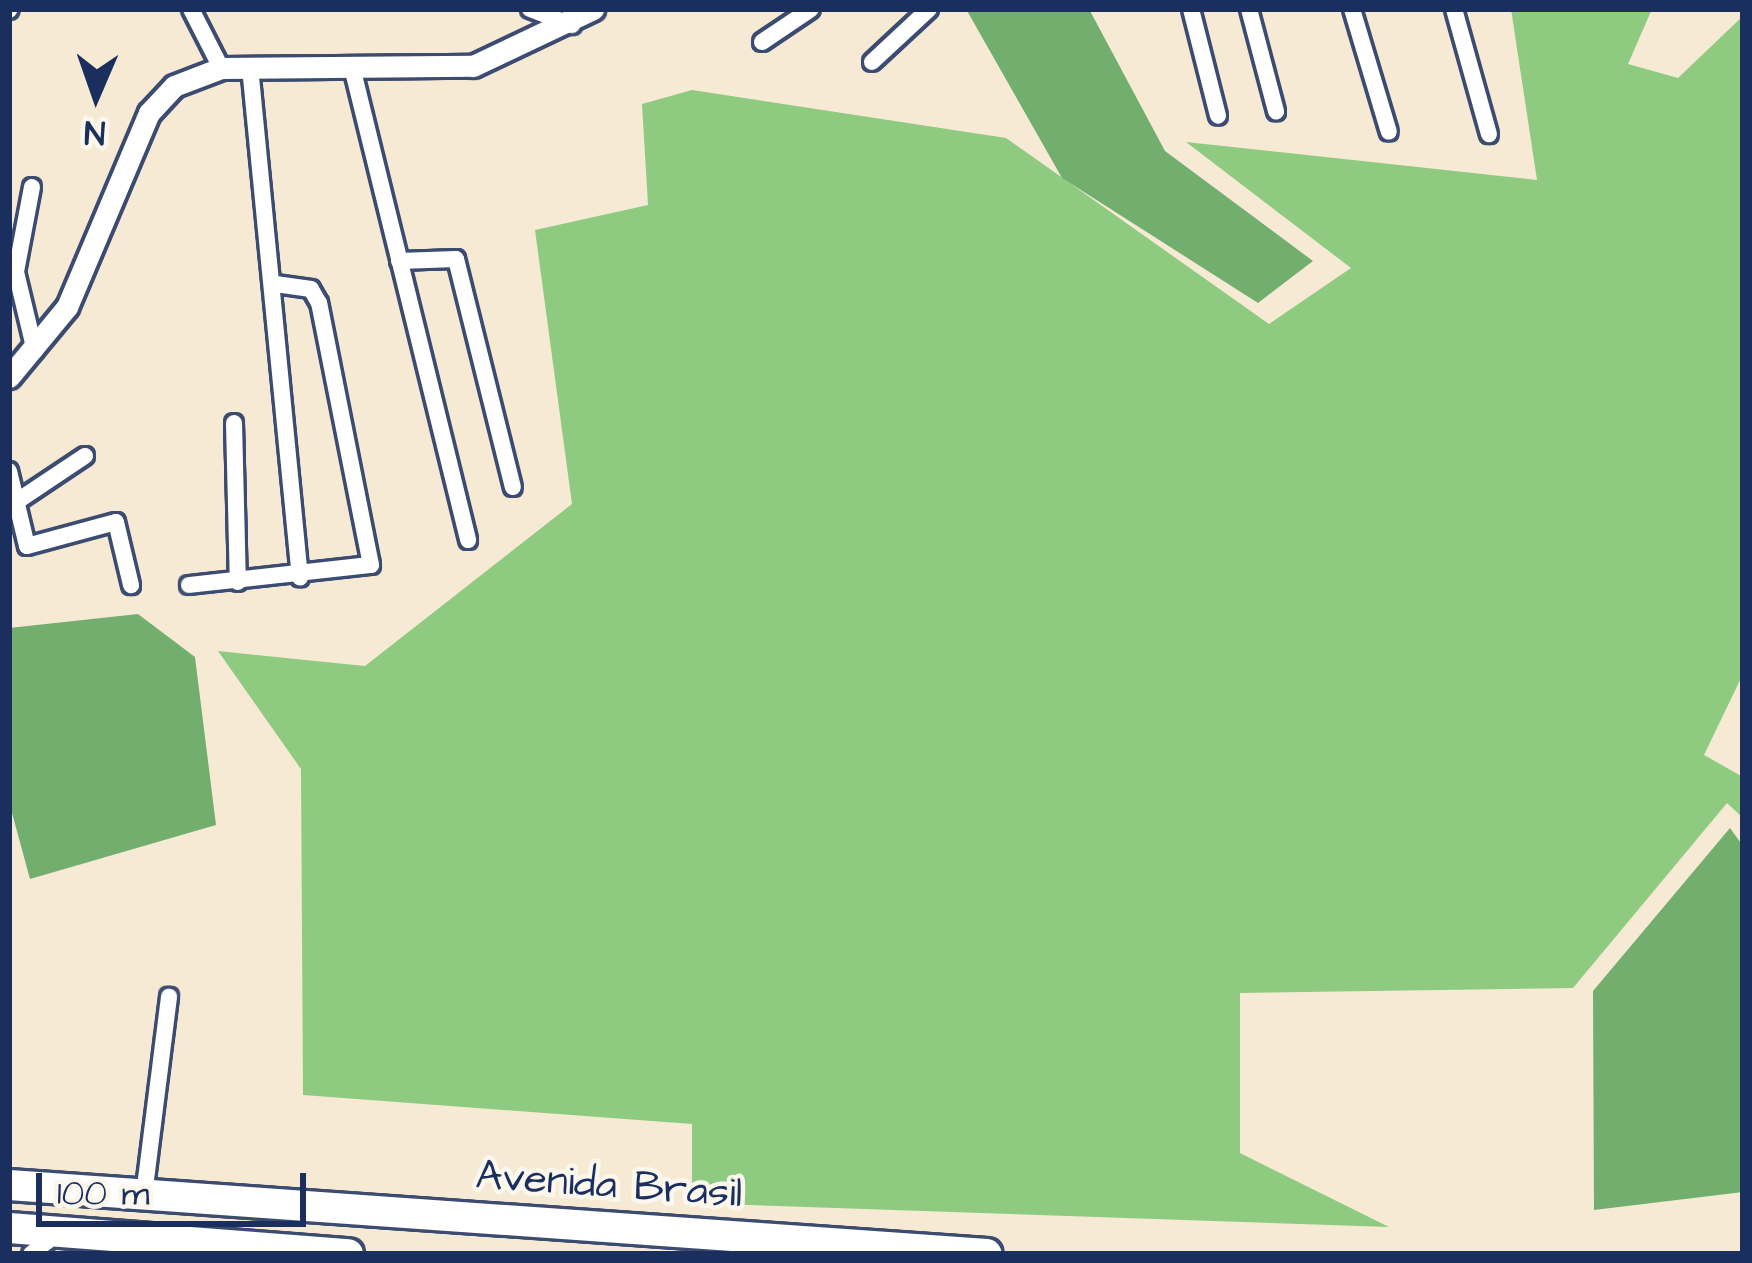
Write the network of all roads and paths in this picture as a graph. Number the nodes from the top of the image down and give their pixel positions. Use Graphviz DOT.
graph roads {
  1 [pos="190,9"];
  2 [pos="530,9"];
  3 [pos="593,9"];
  4 [pos="811,9"];
  5 [pos="929,9"];
  6 [pos="1191,9"];
  7 [pos="1250,9"];
  8 [pos="1352,9"];
  9 [pos="1454,9"];
  10 [pos="572,25"];
  11 [pos="762,42"];
  12 [pos="872,62"];
  13 [pos="250,67"];
  14 [pos="221,68"];
  15 [pos="353,71"];
  16 [pos="1276,111"];
  17 [pos="1218,116"];
  18 [pos="1389,132"];
  19 [pos="1489,134"];
  20 [pos="32,187"];
  21 [pos="399,261"];
  22 [pos="275,284"];
  23 [pos="35,351"];
  24 [pos="9,377"];
  25 [pos="234,423"];
  26 [pos="85,456"];
  27 [pos="9,471"];
  28 [pos="513,488"];
  29 [pos="16,502"];
  30 [pos="468,540"];
  31 [pos="300,578"];
  32 [pos="238,582"];
  33 [pos="130,585"];
  34 [pos="189,585"];
  35 [pos="169,997"];
  36 [pos="9,1185"];
  37 [pos="144,1195"];
  38 [pos="9,1228"];
  39 [pos="59,1232"];
  40 [pos="31,1254"];
  41 [pos="348,1254"];
  42 [pos="987,1254"];
  1 -- 14 [label="street"];
  2 -- 10 [label="street"];
  3 -- 10 [label="street"];
  4 -- 11 [label="street"];
  5 -- 12 [label="street"];
  6 -- 17 [label="street"];
  7 -- 16 [label="street"];
  8 -- 18 [label="street"];
  9 -- 19 [label="street"];
  10 -- 15 [label="street"];
  13 -- 14 [label="street"];
  13 -- 15 [label="street"];
  13 -- 22 [label="street"];
  14 -- 23 [label="street"];
  15 -- 21 [label="street"];
  20 -- 23 [label="street"];
  21 -- 28 [label="street"];
  21 -- 30 [label="street"];
  22 -- 31 [label="street"];
  22 -- 31 [label="street"];
  23 -- 24 [label="street"];
  25 -- 32 [label="street"];
  26 -- 29 [label="street"];
  27 -- 29 [label="street"];
  29 -- 33 [label="street"];
  31 -- 32 [label="street"];
  32 -- 34 [label="street"];
  35 -- 37 [label="street"];
  36 -- 37 [label="highway, Avenida Brasil"];
  37 -- 42 [label="highway, Avenida Brasil"];
  38 -- 39 [label="highway"];
  39 -- 40 [label="street"];
  39 -- 41 [label="highway"];
}
